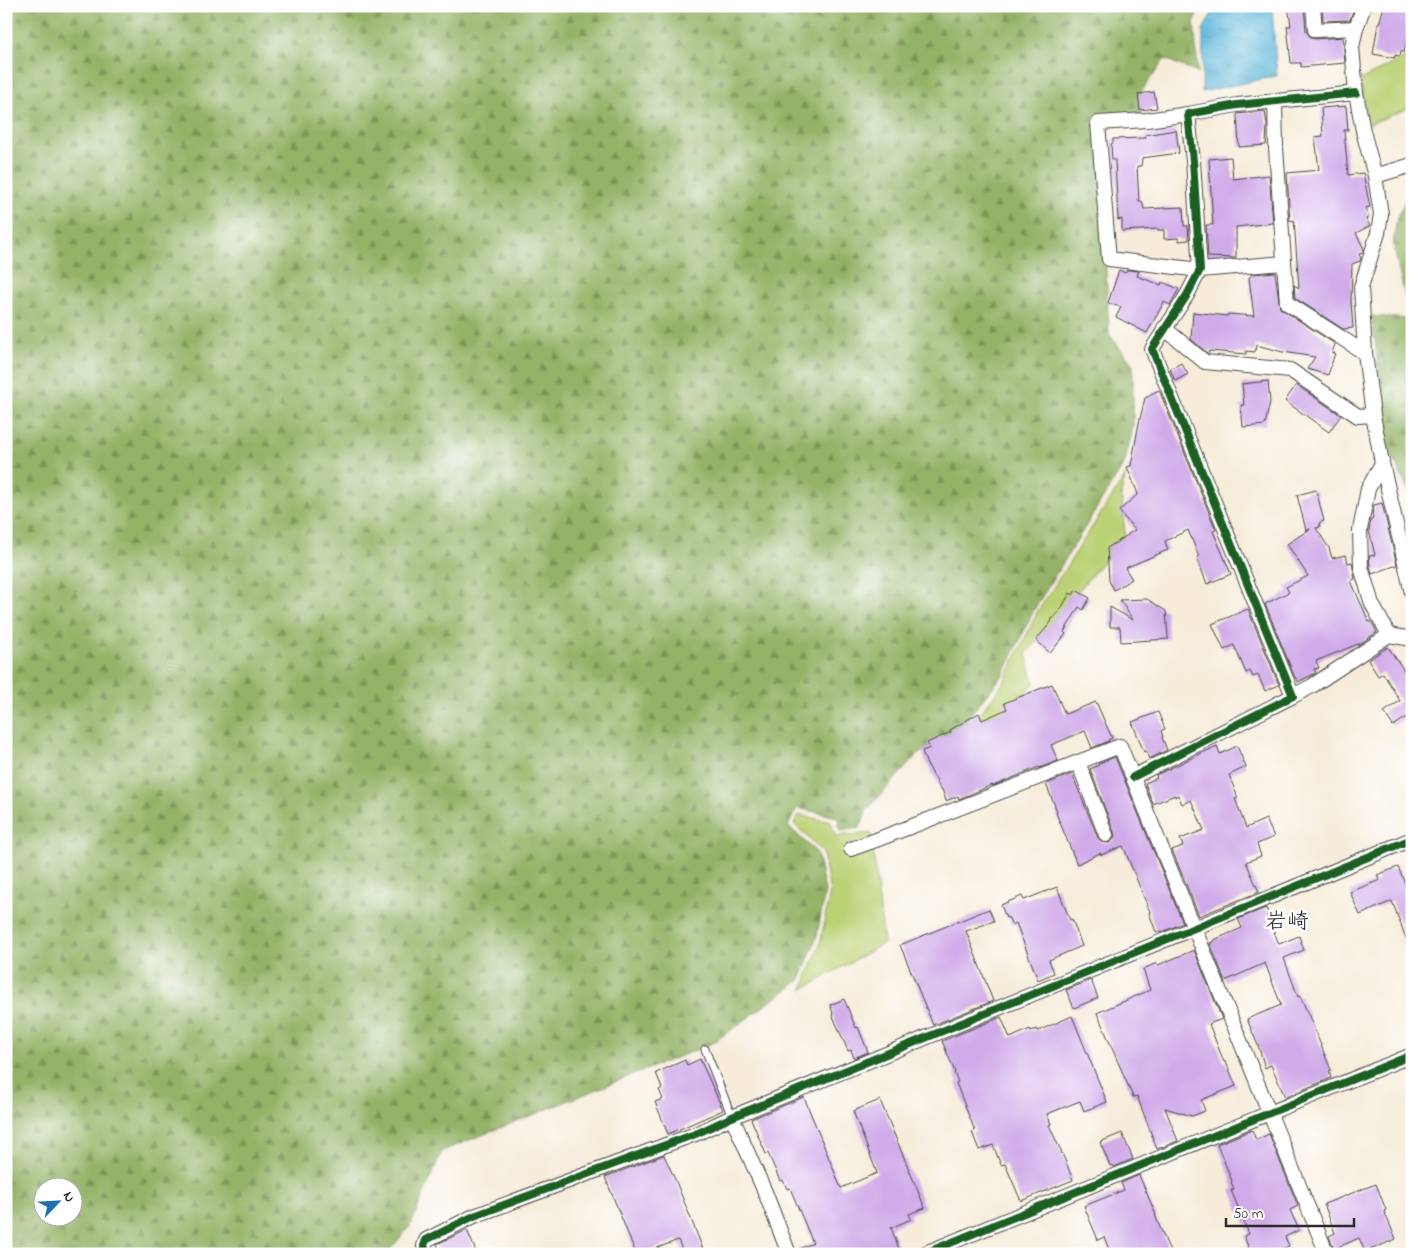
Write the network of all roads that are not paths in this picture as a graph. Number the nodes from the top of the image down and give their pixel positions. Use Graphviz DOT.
graph roads {
  1 [pos="1313,6"];
  2 [pos="1364,6"];
  3 [pos="1356,28"];
  4 [pos="1356,93"];
  5 [pos="1276,100"];
  6 [pos="1188,114"];
  7 [pos="1412,165"];
  8 [pos="1375,176"];
  9 [pos="1284,263"];
  10 [pos="1200,270"];
  11 [pos="1164,328"];
  12 [pos="1365,353"];
  13 [pos="1373,415"];
  14 [pos="1382,463"];
  15 [pos="1412,593"];
  16 [pos="1389,634"];
  17 [pos="1412,639"];
  18 [pos="1293,696"];
  19 [pos="1078,762"];
  20 [pos="1133,776"];
  21 [pos="1106,835"];
  22 [pos="1412,839"];
  23 [pos="851,849"];
  24 [pos="1196,928"];
  25 [pos="705,1049"];
  26 [pos="1412,1054"];
  27 [pos="1269,1113"];
  28 [pos="732,1117"];
  29 [pos="427,1254"];
  30 [pos="789,1254"];
  31 [pos="923,1254"];
  32 [pos="1327,1254"];
  1 -- 3 [label="street"];
  2 -- 3 [label="street"];
  3 -- 4 [label="street"];
  4 -- 5 [label="street"];
  4 -- 8 [label="street"];
  5 -- 6 [label="street"];
  5 -- 9 [label="street"];
  6 -- 10 [label="street"];
  6 -- 10 [label="street"];
  7 -- 8 [label="street"];
  8 -- 12 [label="street"];
  9 -- 10 [label="street"];
  9 -- 12 [label="street"];
  10 -- 11 [label="street"];
  11 -- 13 [label="street"];
  11 -- 18 [label="street"];
  12 -- 13 [label="street"];
  13 -- 14 [label="street"];
  14 -- 15 [label="street"];
  14 -- 16 [label="street"];
  16 -- 17 [label="street"];
  16 -- 18 [label="street"];
  18 -- 20 [label="street"];
  19 -- 20 [label="street"];
  19 -- 21 [label="street"];
  19 -- 23 [label="street"];
  20 -- 24 [label="street"];
  22 -- 24 [label="street"];
  24 -- 27 [label="street"];
  24 -- 28 [label="street"];
  25 -- 28 [label="lane"];
  26 -- 27 [label="street"];
  27 -- 31 [label="street"];
  27 -- 32 [label="street"];
  28 -- 29 [label="street"];
  28 -- 30 [label="street"];
}
